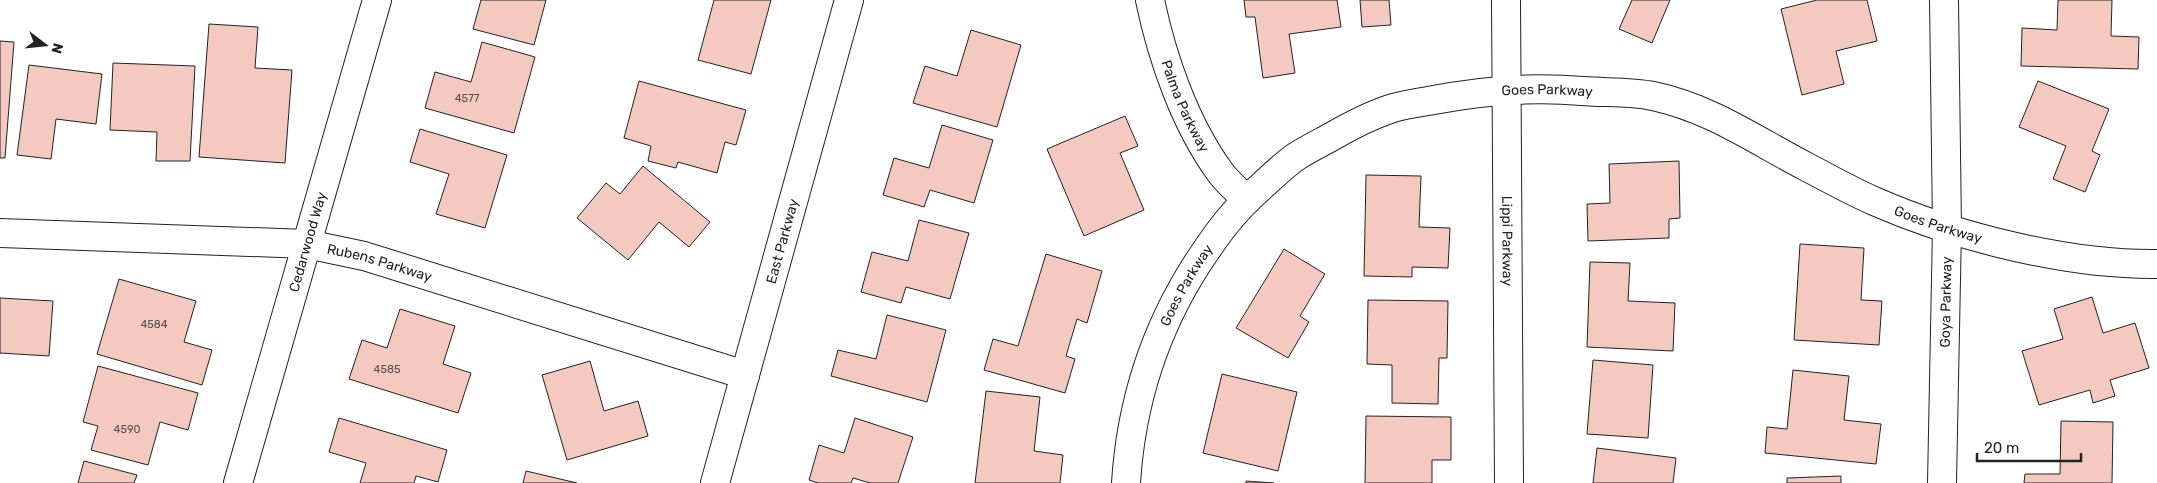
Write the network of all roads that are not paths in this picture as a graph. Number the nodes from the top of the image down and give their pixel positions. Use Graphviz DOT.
graph roads {
  1 [pos="377,0"];
  2 [pos="849,0"];
  3 [pos="1150,0"];
  4 [pos="1506,0"];
  5 [pos="1944,0"];
  6 [pos="1506,89"];
  7 [pos="1247,200"];
  8 [pos="1948,228"];
  9 [pos="0,233"];
  10 [pos="307,244"];
  11 [pos="2157,264"];
  12 [pos="745,375"];
  13 [pos="238,483"];
  14 [pos="715,483"];
  15 [pos="1126,483"];
  16 [pos="1509,483"];
  17 [pos="1942,483"];
  1 -- 10 [label="street, Cedarwood Way"];
  2 -- 12 [label="street, East Parkway"];
  3 -- 7 [label="street, Palma Parkway"];
  4 -- 6 [label="street, Lippi Parkway"];
  5 -- 8 [label="street, Goya Parkway"];
  6 -- 7 [label="street, Goes Parkway"];
  6 -- 8 [label="street, Goes Parkway"];
  6 -- 16 [label="street, Lippi Parkway"];
  7 -- 15 [label="street, Goes Parkway"];
  8 -- 11 [label="street, Goes Parkway"];
  8 -- 17 [label="street, Goya Parkway"];
  9 -- 10 [label="street, Rubens Parkway"];
  10 -- 12 [label="street, Rubens Parkway"];
  10 -- 13 [label="street, Cedarwood Way"];
  12 -- 14 [label="street, East Parkway"];
}
